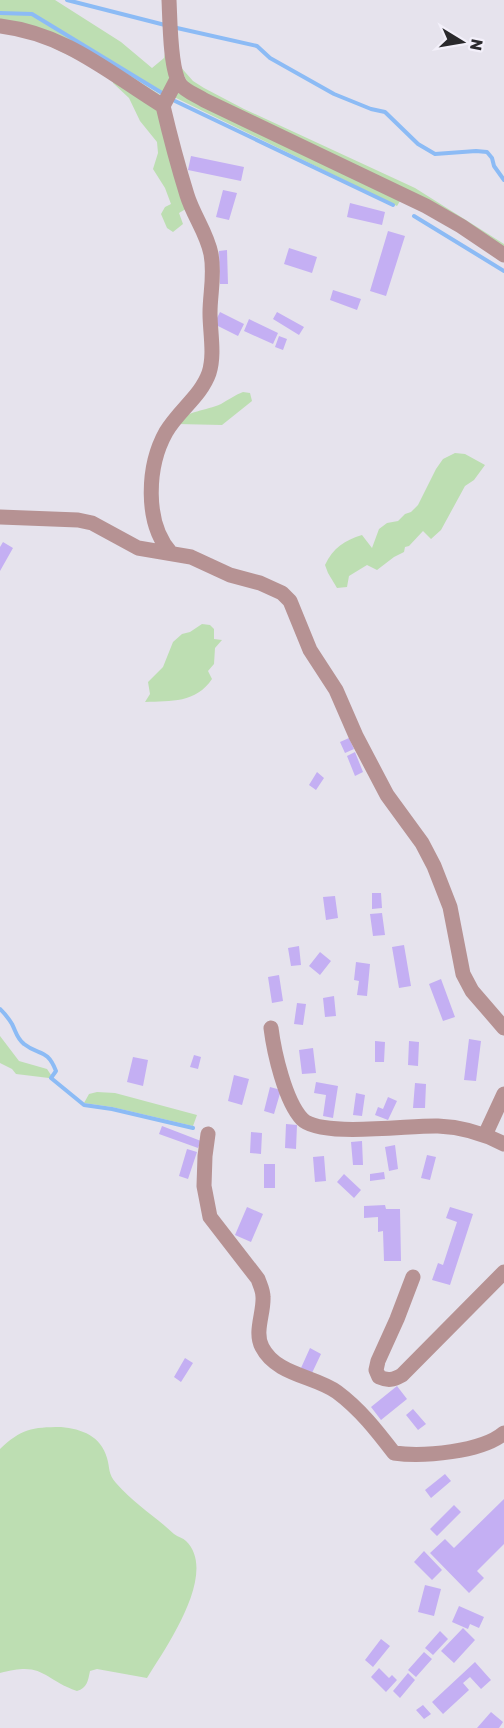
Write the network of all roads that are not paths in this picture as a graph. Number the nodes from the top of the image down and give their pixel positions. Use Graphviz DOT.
graph roads {
  1 [pos="169,0"];
  2 [pos="0,26"];
  3 [pos="177,79"];
  4 [pos="163,106"];
  5 [pos="504,255"];
  6 [pos="0,517"];
  7 [pos="171,553"];
  8 [pos="271,1028"];
  9 [pos="504,1028"];
  10 [pos="504,1094"];
  11 [pos="208,1134"];
  12 [pos="485,1135"];
  13 [pos="504,1144"];
  14 [pos="504,1272"];
  15 [pos="413,1277"];
  16 [pos="504,1433"];
  1 -- 3 [label="street"];
  2 -- 4 [label="street"];
  3 -- 4 [label="street"];
  3 -- 5 [label="street"];
  4 -- 7 [label="street"];
  6 -- 7 [label="street"];
  7 -- 9 [label="street"];
  8 -- 12 [label="street"];
  10 -- 12 [label="street"];
  11 -- 16 [label="street"];
  12 -- 13 [label="street"];
  14 -- 15 [label="street"];
}
